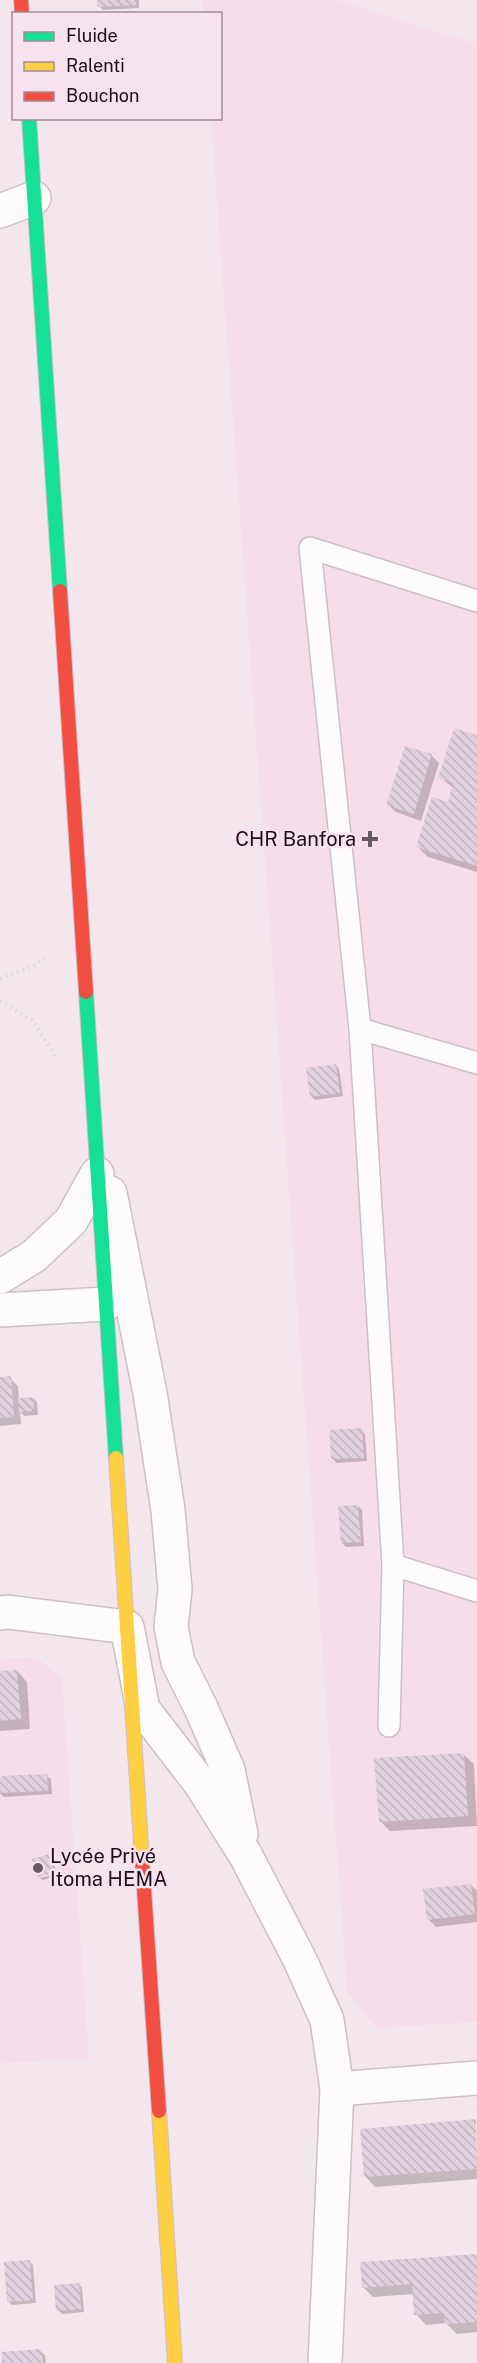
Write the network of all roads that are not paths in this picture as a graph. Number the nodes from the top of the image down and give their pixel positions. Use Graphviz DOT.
graph roads {
  1 [pos="29,120"];
  2 [pos="34,198"];
  3 [pos="0,211"];
  4 [pos="477,601"];
  5 [pos="360,1029"];
  6 [pos="477,1063"];
  7 [pos="95,1130"];
  8 [pos="98,1174"];
  9 [pos="0,1277"];
  10 [pos="106,1304"];
  11 [pos="0,1310"];
  12 [pos="393,1565"];
  13 [pos="477,1591"];
  14 [pos="0,1613"];
  15 [pos="126,1627"];
  16 [pos="389,1726"];
  17 [pos="246,1856"];
  18 [pos="477,2078"];
  19 [pos="337,2089"];
  20 [pos="175,2363"];
  21 [pos="325,2363"];
  1 -- 2 [label="street"];
  2 -- 3 [label="street"];
  2 -- 7 [label="street"];
  4 -- 5 [label="lane"];
  5 -- 6 [label="lane"];
  5 -- 12 [label="lane"];
  7 -- 8 [label="street"];
  7 -- 17 [label="street"];
  8 -- 9 [label="street"];
  8 -- 10 [label="street"];
  10 -- 11 [label="street"];
  10 -- 15 [label="street"];
  12 -- 13 [label="lane"];
  12 -- 16 [label="lane"];
  14 -- 15 [label="street"];
  15 -- 17 [label="street"];
  15 -- 20 [label="street"];
  17 -- 19 [label="street"];
  18 -- 19 [label="street"];
  19 -- 21 [label="street"];
}
